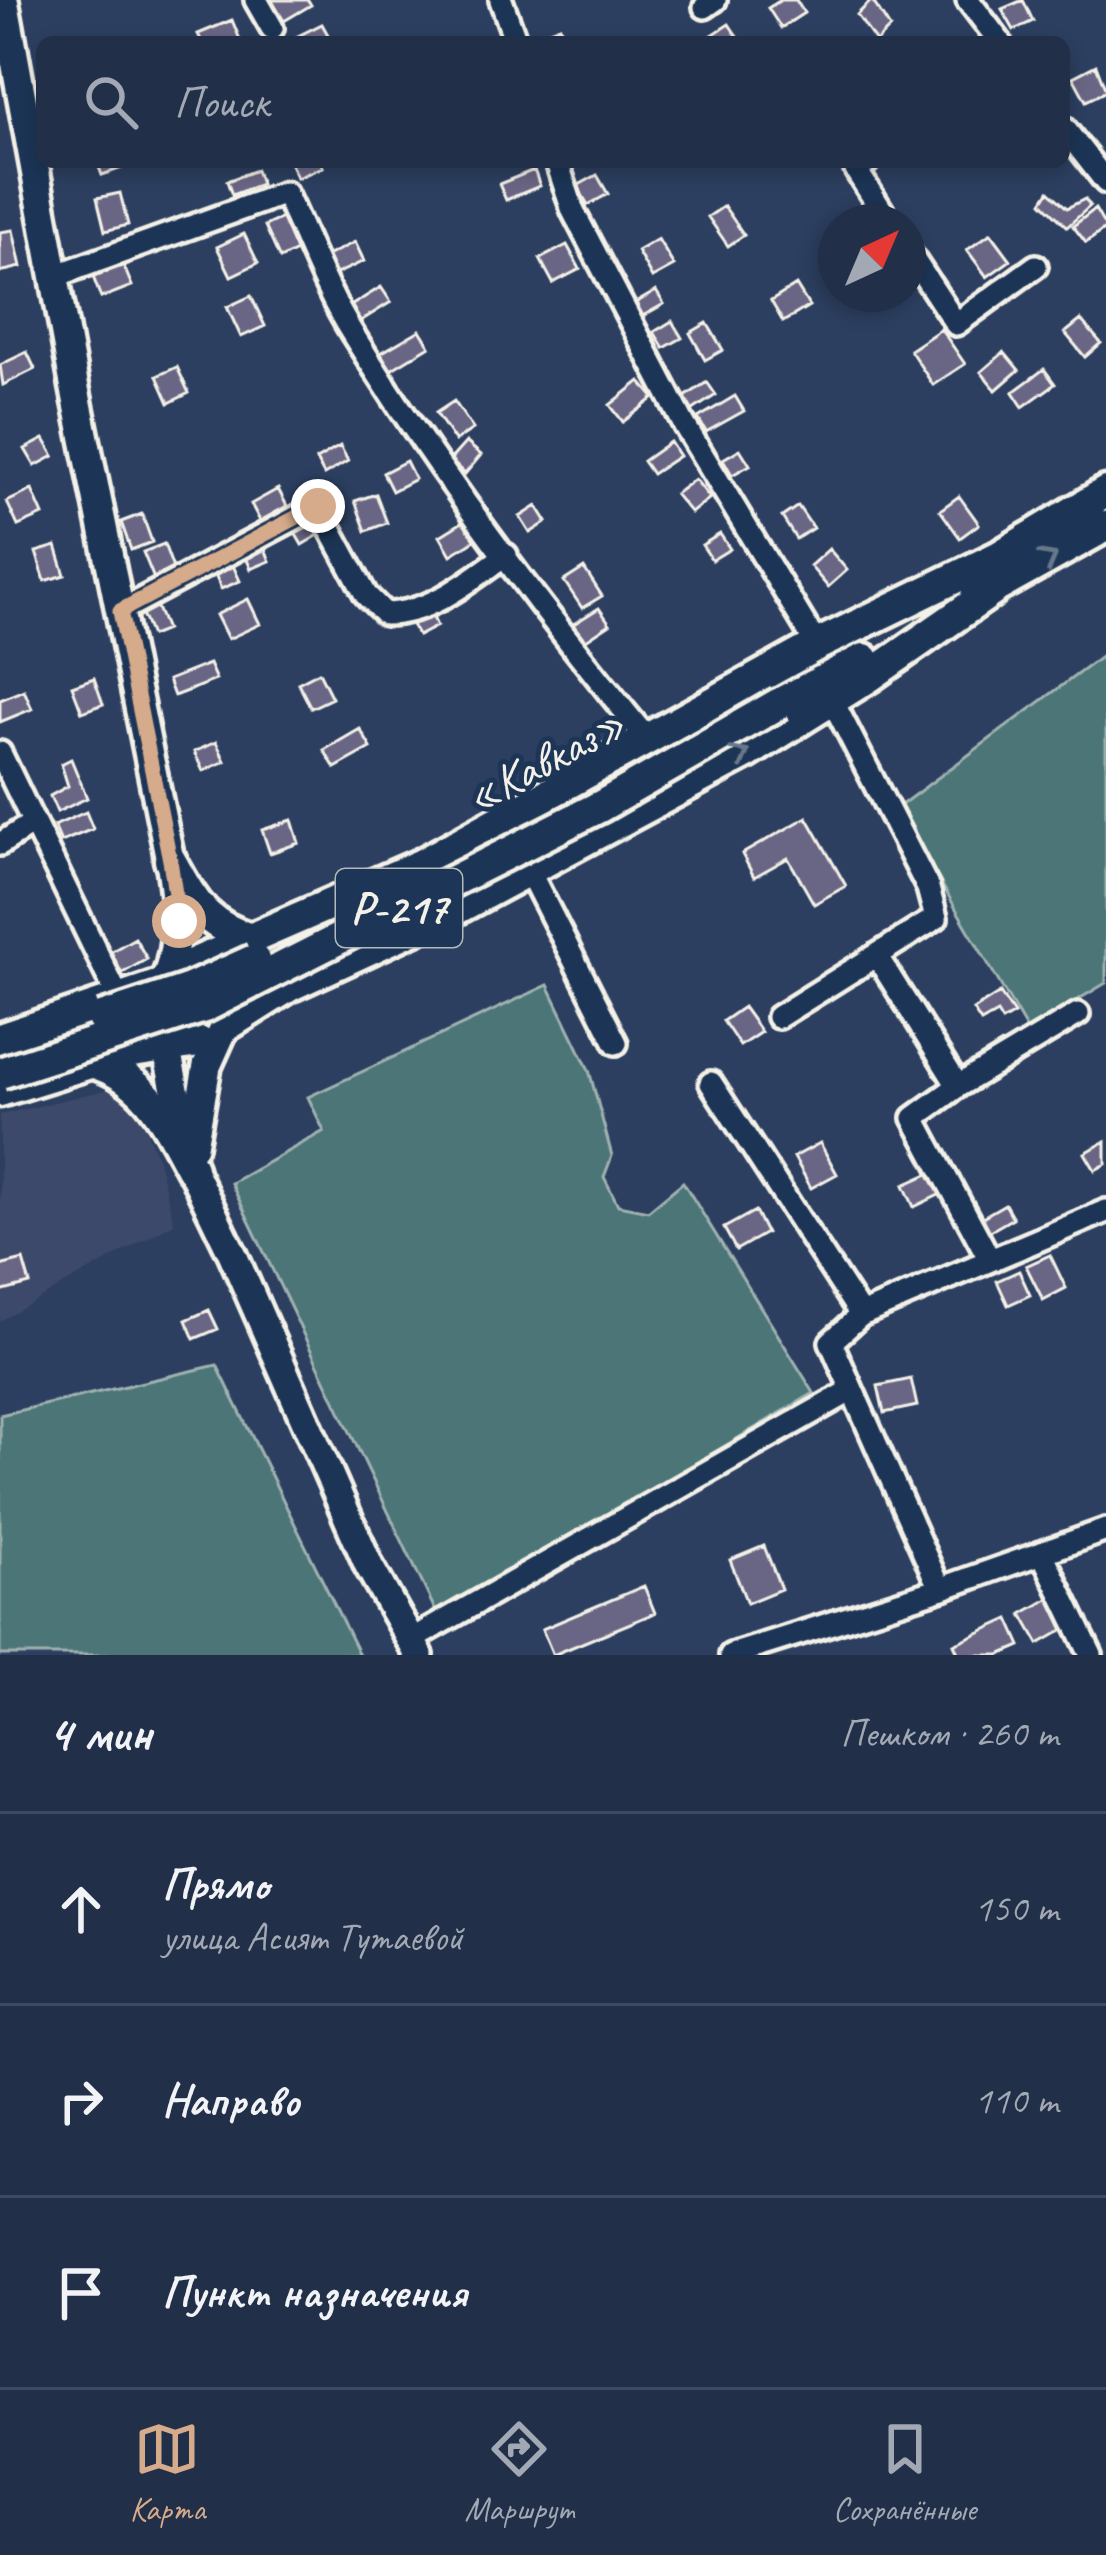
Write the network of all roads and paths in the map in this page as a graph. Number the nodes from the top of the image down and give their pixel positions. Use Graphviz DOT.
graph roads {
  1 [pos="4,0"];
  2 [pos="256,0"];
  3 [pos="501,0"];
  4 [pos="968,0"];
  5 [pos="272,28"];
  6 [pos="514,36"];
  7 [pos="995,36"];
  8 [pos="1070,136"];
  9 [pos="558,168"];
  10 [pos="859,168"];
  11 [pos="1106,182"];
  12 [pos="878,204"];
  13 [pos="1036,266"];
  14 [pos="55,276"];
  15 [pos="926,278"];
  16 [pos="1106,492"];
  17 [pos="1106,526"];
  18 [pos="1004,554"];
  19 [pos="506,556"];
  20 [pos="992,591"];
  21 [pos="120,611"];
  22 [pos="818,645"];
  23 [pos="774,697"];
  24 [pos="832,700"];
  25 [pos="648,740"];
  26 [pos="0,753"];
  27 [pos="33,823"];
  28 [pos="0,844"];
  29 [pos="170,860"];
  30 [pos="529,871"];
  31 [pos="250,939"];
  32 [pos="878,958"];
  33 [pos="191,972"];
  34 [pos="118,999"];
  35 [pos="1078,1014"];
  36 [pos="160,1016"];
  37 [pos="778,1017"];
  38 [pos="229,1024"];
  39 [pos="0,1039"];
  40 [pos="199,1042"];
  41 [pos="616,1043"];
  42 [pos="166,1048"];
  43 [pos="0,1052"];
  44 [pos="92,1062"];
  45 [pos="0,1073"];
  46 [pos="711,1083"];
  47 [pos="958,1086"];
  48 [pos="0,1091"];
  49 [pos="190,1168"];
  50 [pos="1106,1211"];
  51 [pos="990,1260"];
  52 [pos="861,1315"];
  53 [pos="852,1390"];
  54 [pos="1106,1530"];
  55 [pos="1042,1553"];
  56 [pos="940,1589"];
  57 [pos="415,1648"];
  58 [pos="731,1655"];
  59 [pos="1091,1655"];
  1 -- 14 [label="main road"];
  2 -- 5 [label="street"];
  3 -- 6 [label="street"];
  4 -- 7 [label="street"];
  8 -- 11 [label="street"];
  9 -- 22 [label="street"];
  10 -- 12 [label="street"];
  13 -- 15 [label="street"];
  14 -- 19 [label="street"];
  14 -- 21 [label="main road"];
  16 -- 18 [label="highway, «Кавказ» / Р-217"];
  20 -- 17 [label="highway, «Кавказ» / Р-217, one-way"];
  18 -- 22 [label="highway, Р-217"];
  18 -- 23 [label="highway, «Кавказ» / Р-217"];
  19 -- 21 [label="street"];
  19 -- 25 [label="street"];
  20 -- 23 [label="highway, «Кавказ» / Р-217"];
  20 -- 24 [label="highway"];
  21 -- 29 [label="main road"];
  22 -- 25 [label="highway, Р-217"];
  23 -- 43 [label="highway, «Кавказ» / Р-217, bridge"];
  23 -- 45 [label="highway, «Кавказ» / Р-217, bridge"];
  30 -- 24 [label="highway, one-way"];
  24 -- 32 [label="street"];
  25 -- 31 [label="highway, Р-217"];
  26 -- 27 [label="street"];
  27 -- 28 [label="street"];
  27 -- 34 [label="street"];
  29 -- 31 [label="highway"];
  29 -- 33 [label="main road"];
  29 -- 33 [label="main road"];
  30 -- 38 [label="highway"];
  30 -- 41 [label="street"];
  31 -- 33 [label="highway"];
  32 -- 37 [label="street"];
  32 -- 47 [label="street"];
  33 -- 34 [label="highway"];
  33 -- 36 [label="main road"];
  33 -- 38 [label="main road"];
  34 -- 39 [label="highway"];
  35 -- 47 [label="street"];
  36 -- 40 [label="main road"];
  36 -- 42 [label="main road"];
  38 -- 40 [label="main road"];
  38 -- 49 [label="main road"];
  40 -- 42 [label="highway"];
  42 -- 44 [label="highway"];
  42 -- 49 [label="main road"];
  44 -- 48 [label="highway"];
  44 -- 49 [label="highway"];
  46 -- 52 [label="street"];
  47 -- 51 [label="street"];
  49 -- 57 [label="main road"];
  50 -- 51 [label="street"];
  51 -- 52 [label="street"];
  52 -- 53 [label="street"];
  53 -- 56 [label="street"];
  53 -- 57 [label="street"];
  54 -- 55 [label="street"];
  55 -- 56 [label="street"];
  55 -- 59 [label="street"];
  56 -- 58 [label="street"];
}
